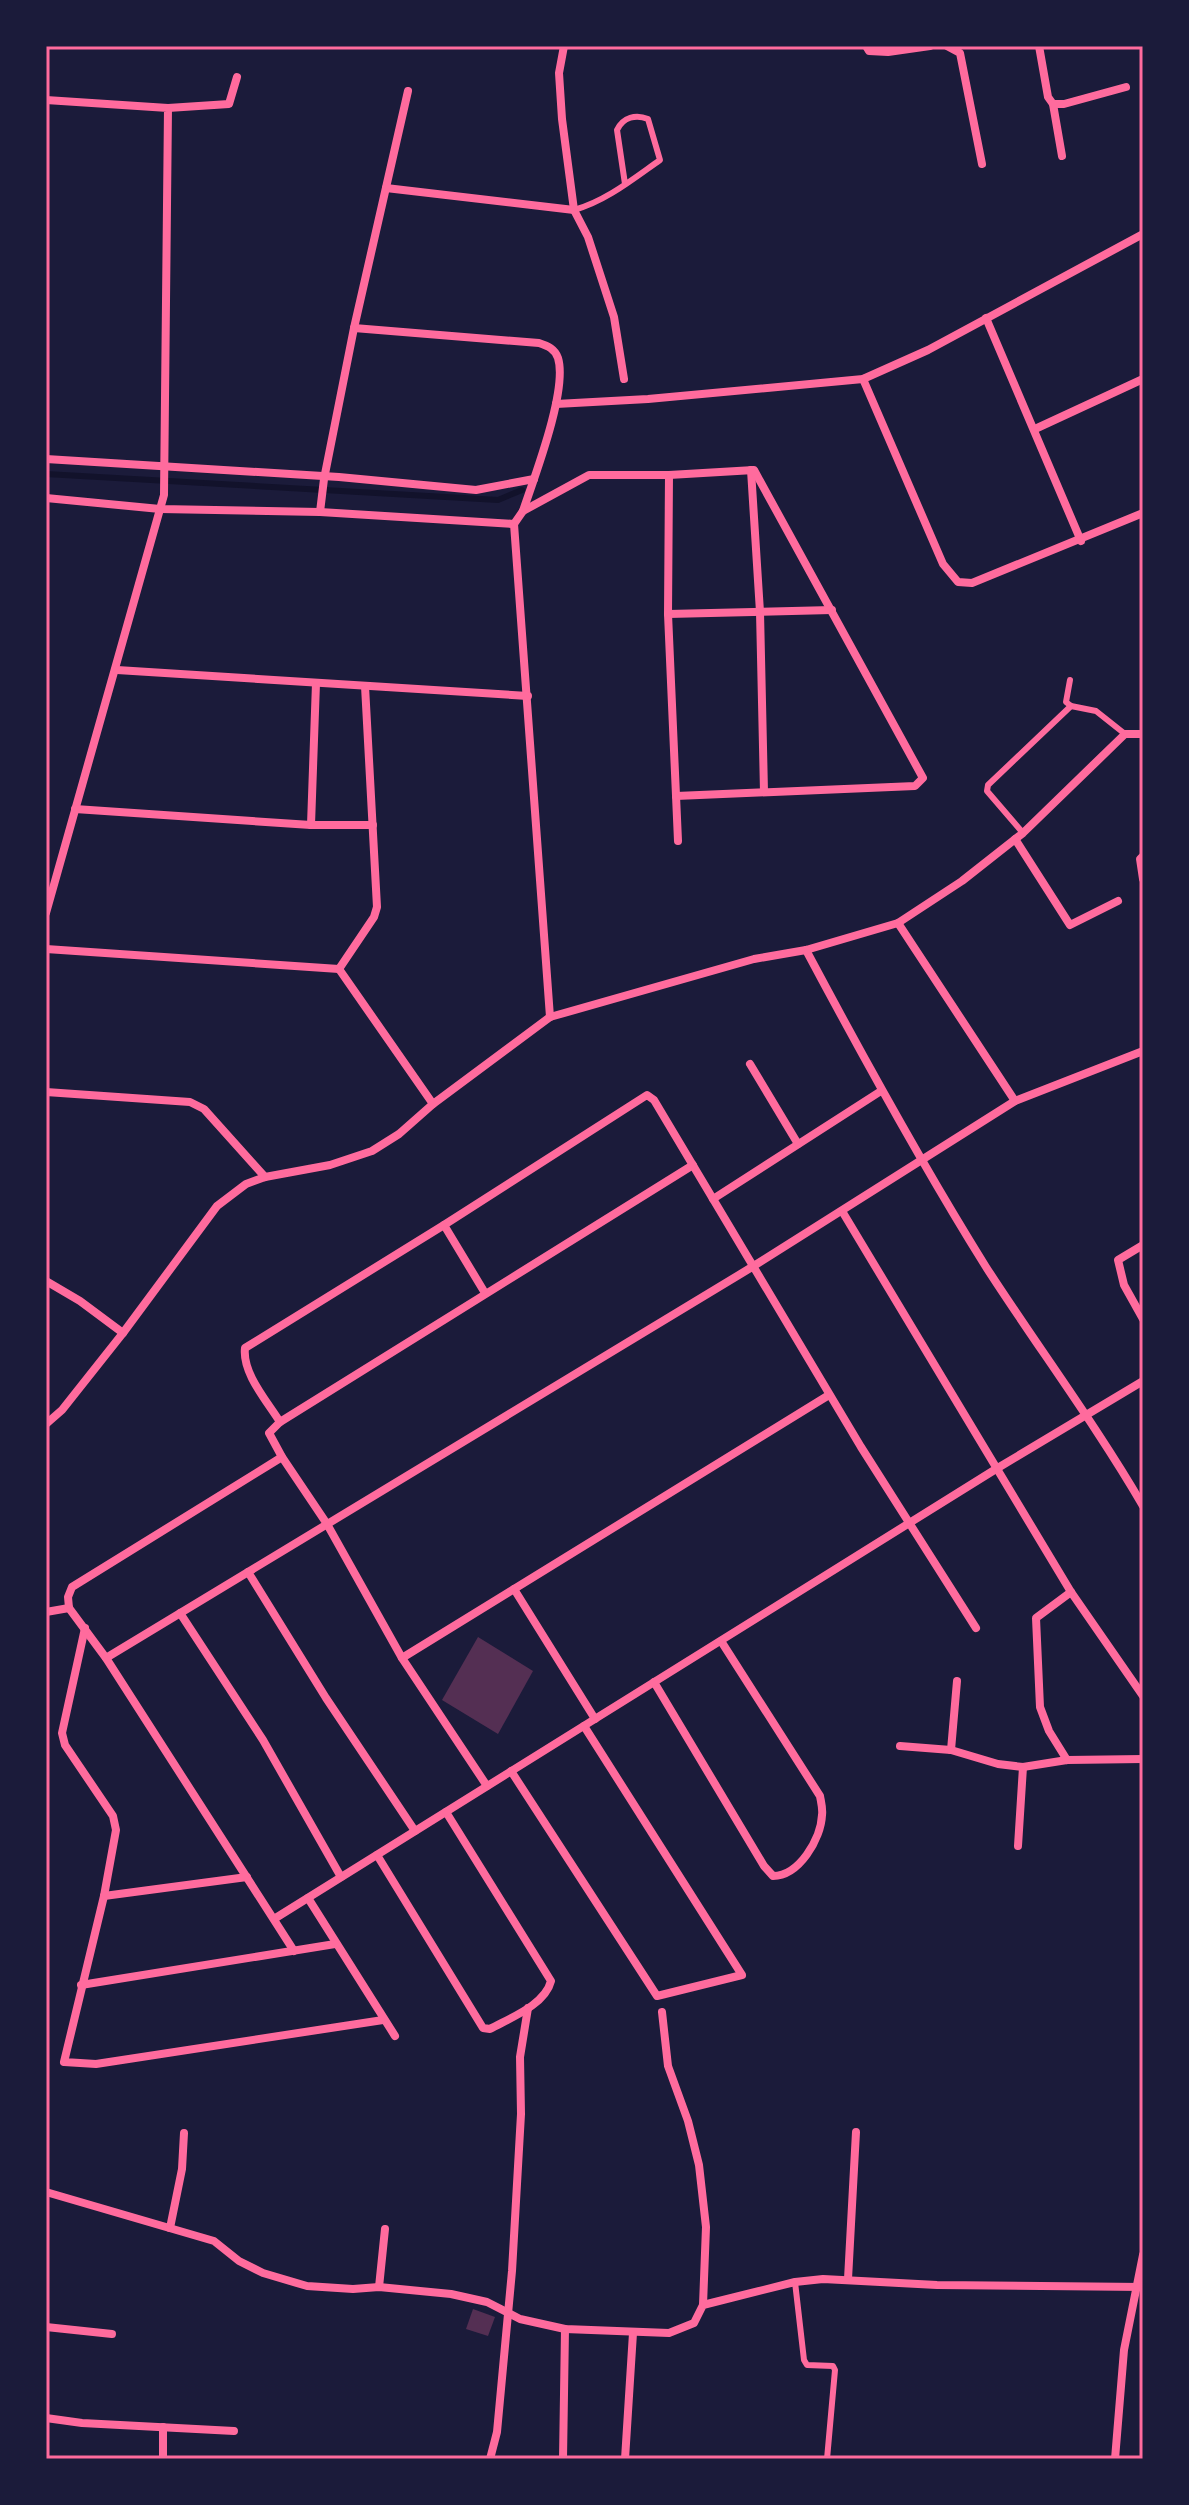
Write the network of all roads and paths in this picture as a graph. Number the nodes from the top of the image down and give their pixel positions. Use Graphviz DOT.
graph roads {
  1 [pos="564,46"];
  2 [pos="866,46"];
  3 [pos="930,46"];
  4 [pos="947,46"];
  5 [pos="1039,46"];
  6 [pos="237,77"];
  7 [pos="1126,87"];
  8 [pos="408,91"];
  9 [pos="46,100"];
  10 [pos="1053,104"];
  11 [pos="168,108"];
  12 [pos="1062,156"];
  13 [pos="982,164"];
  14 [pos="625,184"];
  15 [pos="386,188"];
  16 [pos="574,210"];
  17 [pos="1143,234"];
  18 [pos="986,318"];
  19 [pos="354,328"];
  20 [pos="624,379"];
  21 [pos="863,379"];
  22 [pos="1143,379"];
  23 [pos="556,404"];
  24 [pos="1035,429"];
  25 [pos="46,459"];
  26 [pos="165,471"];
  27 [pos="754,472"];
  28 [pos="669,475"];
  29 [pos="324,477"];
  30 [pos="534,479"];
  31 [pos="46,498"];
  32 [pos="160,509"];
  33 [pos="523,511"];
  34 [pos="320,512"];
  35 [pos="1143,513"];
  36 [pos="514,524"];
  37 [pos="1081,541"];
  38 [pos="832,610"];
  39 [pos="760,612"];
  40 [pos="668,614"];
  41 [pos="117,670"];
  42 [pos="1070,680"];
  43 [pos="316,683"];
  44 [pos="365,686"];
  45 [pos="528,696"];
  46 [pos="1071,706"];
  47 [pos="1125,734"];
  48 [pos="1143,734"];
  49 [pos="764,792"];
  50 [pos="676,796"];
  51 [pos="75,809"];
  52 [pos="311,825"];
  53 [pos="373,825"];
  54 [pos="1019,836"];
  55 [pos="678,841"];
  56 [pos="1143,856"];
  57 [pos="1143,879"];
  58 [pos="1118,901"];
  59 [pos="46,913"];
  60 [pos="898,923"];
  61 [pos="46,949"];
  62 [pos="806,950"];
  63 [pos="339,969"];
  64 [pos="550,1017"];
  65 [pos="1143,1051"];
  66 [pos="750,1064"];
  67 [pos="881,1091"];
  68 [pos="46,1092"];
  69 [pos="1015,1101"];
  70 [pos="433,1104"];
  71 [pos="798,1144"];
  72 [pos="921,1159"];
  73 [pos="693,1165"];
  74 [pos="265,1177"];
  75 [pos="713,1199"];
  76 [pos="842,1211"];
  77 [pos="444,1225"];
  78 [pos="1143,1245"];
  79 [pos="752,1267"];
  80 [pos="46,1281"];
  81 [pos="485,1293"];
  82 [pos="1143,1319"];
  83 [pos="123,1333"];
  84 [pos="1143,1381"];
  85 [pos="829,1395"];
  86 [pos="1085,1417"];
  87 [pos="280,1422"];
  88 [pos="46,1424"];
  89 [pos="282,1457"];
  90 [pos="996,1469"];
  91 [pos="1142,1502"];
  92 [pos="327,1524"];
  93 [pos="909,1524"];
  94 [pos="248,1572"];
  95 [pos="514,1589"];
  96 [pos="1071,1592"];
  97 [pos="69,1608"];
  98 [pos="46,1612"];
  99 [pos="180,1613"];
  100 [pos="85,1628"];
  101 [pos="976,1628"];
  102 [pos="721,1641"];
  103 [pos="106,1658"];
  104 [pos="402,1658"];
  105 [pos="957,1681"];
  106 [pos="654,1682"];
  107 [pos="1143,1696"];
  108 [pos="595,1719"];
  109 [pos="584,1726"];
  110 [pos="900,1746"];
  111 [pos="951,1750"];
  112 [pos="1143,1759"];
  113 [pos="1067,1760"];
  114 [pos="1023,1767"];
  115 [pos="511,1771"];
  116 [pos="487,1786"];
  117 [pos="446,1812"];
  118 [pos="415,1831"];
  119 [pos="1018,1846"];
  120 [pos="377,1855"];
  121 [pos="247,1877"];
  122 [pos="341,1877"];
  123 [pos="104,1896"];
  124 [pos="308,1898"];
  125 [pos="274,1919"];
  126 [pos="335,1944"];
  127 [pos="294,1951"];
  128 [pos="81,1985"];
  129 [pos="528,2008"];
  130 [pos="662,2012"];
  131 [pos="383,2020"];
  132 [pos="395,2036"];
  133 [pos="856,2132"];
  134 [pos="184,2133"];
  135 [pos="46,2192"];
  136 [pos="170,2228"];
  137 [pos="385,2229"];
  138 [pos="1143,2255"];
  139 [pos="848,2279"];
  140 [pos="795,2282"];
  141 [pos="379,2287"];
  142 [pos="1140,2287"];
  143 [pos="703,2305"];
  144 [pos="506,2311"];
  145 [pos="46,2327"];
  146 [pos="565,2329"];
  147 [pos="633,2333"];
  148 [pos="112,2334"];
  149 [pos="46,2418"];
  150 [pos="163,2427"];
  151 [pos="234,2431"];
  152 [pos="163,2459"];
  153 [pos="490,2459"];
  154 [pos="563,2459"];
  155 [pos="625,2459"];
  156 [pos="827,2459"];
  157 [pos="1115,2459"];
  1 -- 16 [label="street"];
  2 -- 3 [label="street"];
  4 -- 13 [label="street"];
  5 -- 10 [label="street"];
  6 -- 11 [label="street"];
  7 -- 10 [label="street"];
  8 -- 15 [label="street"];
  9 -- 11 [label="street"];
  10 -- 12 [label="street"];
  11 -- 26 [label="street"];
  14 -- 14 [label="lane"];
  14 -- 16 [label="lane"];
  15 -- 16 [label="street"];
  15 -- 19 [label="street"];
  16 -- 20 [label="street"];
  17 -- 18 [label="street"];
  18 -- 21 [label="street"];
  18 -- 24 [label="street"];
  19 -- 23 [label="street"];
  19 -- 29 [label="street"];
  21 -- 23 [label="street"];
  21 -- 37 [label="street"];
  22 -- 24 [label="street"];
  23 -- 30 [label="street"];
  24 -- 37 [label="street"];
  25 -- 26 [label="street"];
  26 -- 29 [label="street"];
  26 -- 32 [label="street"];
  27 -- 28 [label="street"];
  27 -- 38 [label="street"];
  27 -- 39 [label="street"];
  28 -- 33 [label="street"];
  28 -- 40 [label="street"];
  29 -- 30 [label="street"];
  29 -- 34 [label="street"];
  30 -- 33 [label="street"];
  31 -- 32 [label="street"];
  32 -- 34 [label="street"];
  32 -- 41 [label="street"];
  33 -- 36 [label="street"];
  34 -- 36 [label="street"];
  35 -- 37 [label="street"];
  36 -- 45 [label="street"];
  38 -- 39 [label="street"];
  38 -- 49 [label="street"];
  39 -- 40 [label="street"];
  39 -- 49 [label="street"];
  40 -- 50 [label="street"];
  41 -- 43 [label="street"];
  41 -- 51 [label="street"];
  42 -- 46 [label="lane"];
  43 -- 44 [label="street"];
  43 -- 52 [label="street"];
  44 -- 45 [label="street"];
  44 -- 53 [label="street"];
  45 -- 64 [label="street"];
  46 -- 47 [label="lane"];
  46 -- 54 [label="lane"];
  47 -- 48 [label="street"];
  47 -- 54 [label="street"];
  49 -- 50 [label="street"];
  50 -- 55 [label="street"];
  51 -- 52 [label="street"];
  51 -- 59 [label="street"];
  52 -- 53 [label="street"];
  53 -- 63 [label="street"];
  54 -- 58 [label="street"];
  54 -- 60 [label="street"];
  56 -- 57 [label="street"];
  60 -- 62 [label="street"];
  60 -- 69 [label="street"];
  61 -- 63 [label="street"];
  62 -- 64 [label="street"];
  62 -- 67 [label="street"];
  63 -- 70 [label="street"];
  64 -- 70 [label="street"];
  65 -- 69 [label="street"];
  66 -- 71 [label="street"];
  67 -- 71 [label="street"];
  67 -- 72 [label="street"];
  68 -- 74 [label="street"];
  69 -- 72 [label="street"];
  70 -- 74 [label="street"];
  71 -- 75 [label="street"];
  72 -- 76 [label="street"];
  72 -- 86 [label="street"];
  73 -- 75 [label="street"];
  73 -- 77 [label="street"];
  73 -- 81 [label="street"];
  74 -- 83 [label="street"];
  75 -- 79 [label="street"];
  76 -- 79 [label="street"];
  76 -- 90 [label="street"];
  77 -- 81 [label="street"];
  77 -- 87 [label="street"];
  78 -- 82 [label="street"];
  79 -- 85 [label="street"];
  79 -- 92 [label="street"];
  80 -- 83 [label="street"];
  81 -- 87 [label="street"];
  83 -- 88 [label="street"];
  84 -- 86 [label="street"];
  85 -- 93 [label="street"];
  85 -- 95 [label="street"];
  86 -- 90 [label="street"];
  86 -- 91 [label="street"];
  87 -- 89 [label="street"];
  89 -- 92 [label="street"];
  89 -- 97 [label="street"];
  90 -- 93 [label="street"];
  90 -- 96 [label="street"];
  92 -- 94 [label="street"];
  92 -- 104 [label="street"];
  93 -- 101 [label="street"];
  93 -- 102 [label="street"];
  94 -- 99 [label="street"];
  94 -- 118 [label="street"];
  95 -- 104 [label="street"];
  95 -- 108 [label="street"];
  96 -- 107 [label="street"];
  96 -- 113 [label="street"];
  97 -- 98 [label="street"];
  97 -- 100 [label="street"];
  99 -- 103 [label="street"];
  99 -- 122 [label="street"];
  100 -- 103 [label="street"];
  100 -- 123 [label="street"];
  102 -- 106 [label="street"];
  102 -- 106 [label="street"];
  103 -- 121 [label="street"];
  104 -- 116 [label="street"];
  105 -- 111 [label="street"];
  106 -- 108 [label="street"];
  108 -- 109 [label="street"];
  109 -- 115 [label="street"];
  109 -- 115 [label="street"];
  110 -- 111 [label="street"];
  111 -- 114 [label="street"];
  112 -- 113 [label="street"];
  113 -- 114 [label="street"];
  114 -- 119 [label="street"];
  115 -- 116 [label="street"];
  116 -- 117 [label="street"];
  117 -- 118 [label="street"];
  117 -- 129 [label="street"];
  118 -- 120 [label="street"];
  120 -- 122 [label="street"];
  120 -- 129 [label="street"];
  121 -- 123 [label="street"];
  121 -- 125 [label="street"];
  122 -- 124 [label="street"];
  123 -- 128 [label="street"];
  124 -- 125 [label="street"];
  124 -- 126 [label="street"];
  125 -- 127 [label="street"];
  126 -- 127 [label="street"];
  126 -- 131 [label="street"];
  127 -- 128 [label="street"];
  128 -- 131 [label="street"];
  129 -- 144 [label="street"];
  130 -- 143 [label="street"];
  131 -- 132 [label="street"];
  133 -- 139 [label="street"];
  134 -- 136 [label="street"];
  135 -- 136 [label="street"];
  136 -- 141 [label="street"];
  137 -- 141 [label="street"];
  138 -- 142 [label="street"];
  139 -- 140 [label="street"];
  139 -- 142 [label="street"];
  140 -- 143 [label="street"];
  140 -- 156 [label="lane"];
  141 -- 144 [label="street"];
  142 -- 157 [label="street"];
  143 -- 147 [label="street"];
  144 -- 146 [label="street"];
  144 -- 153 [label="street"];
  145 -- 148 [label="street"];
  146 -- 147 [label="street"];
  146 -- 154 [label="street"];
  147 -- 155 [label="street"];
  149 -- 150 [label="street"];
  150 -- 151 [label="street"];
  150 -- 152 [label="street"];
}
